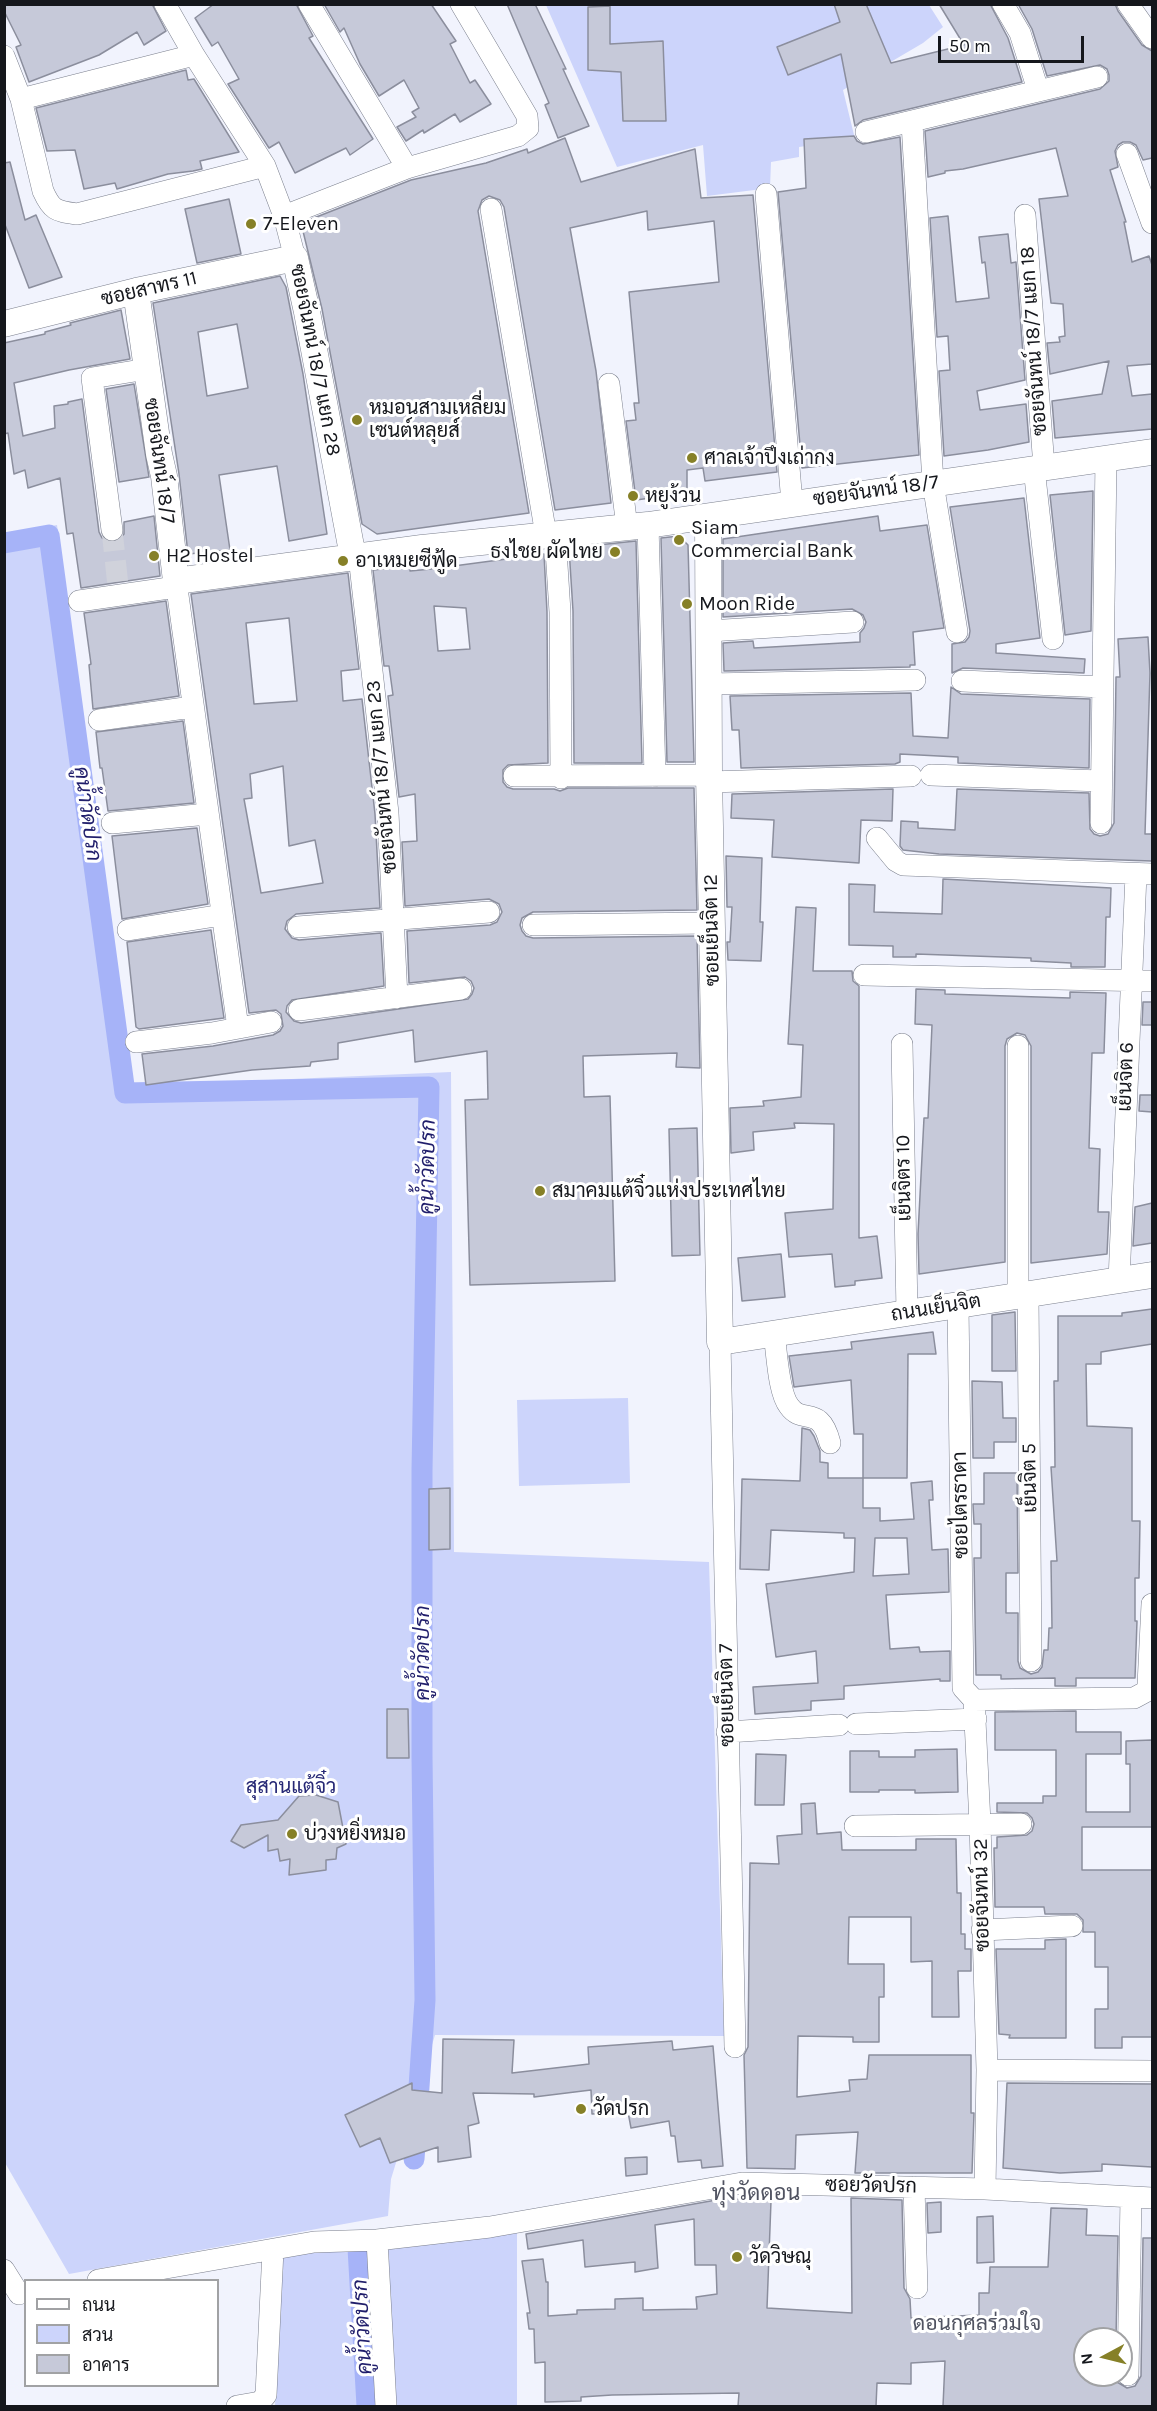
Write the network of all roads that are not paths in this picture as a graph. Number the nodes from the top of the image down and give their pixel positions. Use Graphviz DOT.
graph roads {
  1 [pos="165,4"];
  2 [pos="309,4"];
  3 [pos="461,4"];
  4 [pos="1003,4"];
  5 [pos="1128,4"];
  6 [pos="1152,39"];
  7 [pos="194,55"];
  8 [pos="4,56"];
  9 [pos="1097,77"];
  10 [pos="1038,90"];
  11 [pos="21,99"];
  12 [pos="912,123"];
  13 [pos="866,132"];
  14 [pos="1126,154"];
  15 [pos="265,166"];
  16 [pos="407,168"];
  17 [pos="766,194"];
  18 [pos="491,208"];
  19 [pos="1025,215"];
  20 [pos="284,216"];
  21 [pos="1152,223"];
  22 [pos="295,258"];
  23 [pos="136,291"];
  24 [pos="4,324"];
  25 [pos="147,369"];
  26 [pos="609,384"];
  27 [pos="1152,452"];
  28 [pos="1106,459"];
  29 [pos="1039,468"];
  30 [pos="933,483"];
  31 [pos="792,503"];
  32 [pos="708,517"];
  33 [pos="638,526"];
  34 [pos="112,530"];
  35 [pos="551,534"];
  36 [pos="356,557"];
  37 [pos="176,584"];
  38 [pos="79,601"];
  39 [pos="853,622"];
  40 [pos="709,631"];
  41 [pos="957,632"];
  42 [pos="1053,639"];
  43 [pos="915,680"];
  44 [pos="962,681"];
  45 [pos="709,684"];
  46 [pos="1103,687"];
  47 [pos="192,707"];
  48 [pos="99,720"];
  49 [pos="514,776"];
  50 [pos="655,776"];
  51 [pos="561,778"];
  52 [pos="709,778"];
  53 [pos="1101,781"];
  54 [pos="208,814"];
  55 [pos="1101,823"];
  56 [pos="112,824"];
  57 [pos="877,838"];
  58 [pos="1144,874"];
  59 [pos="489,912"];
  60 [pos="222,915"];
  61 [pos="393,919"];
  62 [pos="712,923"];
  63 [pos="533,926"];
  64 [pos="298,927"];
  65 [pos="128,930"];
  66 [pos="864,975"];
  67 [pos="1130,981"];
  68 [pos="1152,981"];
  69 [pos="461,989"];
  70 [pos="397,999"];
  71 [pos="299,1010"];
  72 [pos="271,1022"];
  73 [pos="238,1028"];
  74 [pos="136,1042"];
  75 [pos="902,1044"];
  76 [pos="1018,1046"];
  77 [pos="1152,1275"];
  78 [pos="1119,1281"];
  79 [pos="1023,1295"];
  80 [pos="958,1305"];
  81 [pos="906,1313"];
  82 [pos="774,1334"];
  83 [pos="720,1342"];
  84 [pos="830,1443"];
  85 [pos="1152,1604"];
  86 [pos="1031,1662"];
  87 [pos="975,1710"];
  88 [pos="727,1732"];
  89 [pos="980,1823"];
  90 [pos="1021,1824"];
  91 [pos="855,1826"];
  92 [pos="1072,1926"];
  93 [pos="982,1930"];
  94 [pos="735,2047"];
  95 [pos="987,2070"];
  96 [pos="1152,2071"];
  97 [pos="914,2187"];
  98 [pos="985,2189"];
  99 [pos="1131,2197"];
  100 [pos="1152,2198"];
  101 [pos="377,2241"];
  102 [pos="273,2250"];
  103 [pos="4,2270"];
  104 [pos="104,2279"];
  105 [pos="917,2289"];
  106 [pos="16,2295"];
  107 [pos="1129,2327"];
  108 [pos="237,2406"];
  109 [pos="386,2406"];
  1 -- 7 [label="street, ซอยจันทน์ 18/7 แยก 28"];
  2 -- 16 [label="street"];
  3 -- 16 [label="street"];
  4 -- 10 [label="street"];
  5 -- 6 [label="street"];
  7 -- 11 [label="street"];
  7 -- 15 [label="street, ซอยจันทน์ 18/7 แยก 28"];
  8 -- 11 [label="street"];
  9 -- 10 [label="street"];
  10 -- 12 [label="street"];
  11 -- 15 [label="street"];
  12 -- 13 [label="street"];
  12 -- 30 [label="street"];
  14 -- 21 [label="street"];
  15 -- 20 [label="street, ซอยจันทน์ 18/7 แยก 28"];
  16 -- 20 [label="street"];
  17 -- 31 [label="street"];
  18 -- 35 [label="street"];
  19 -- 29 [label="street, ซอยจันทน์ 18/7 แยก 18"];
  20 -- 22 [label="street, ซอยจันทน์ 18/7 แยก 28"];
  22 -- 23 [label="street, ซอยสาทร 11"];
  22 -- 36 [label="street, ซอยจันทน์ 18/7 แยก 28"];
  23 -- 24 [label="street, ซอยสาทร 11"];
  23 -- 25 [label="street, ซอยจันทน์ 18/7"];
  25 -- 34 [label="street"];
  25 -- 37 [label="street, ซอยจันทน์ 18/7"];
  26 -- 33 [label="street"];
  27 -- 28 [label="street, ซอยจันทน์ 18/7"];
  28 -- 29 [label="street, ซอยจันทน์ 18/7"];
  28 -- 46 [label="street"];
  29 -- 30 [label="street, ซอยจันทน์ 18/7"];
  29 -- 42 [label="street, ซอยจันทน์ 18/7 แยก 18"];
  30 -- 31 [label="street, ซอยจันทน์ 18/7"];
  30 -- 41 [label="street"];
  31 -- 32 [label="street, ซอยจันทน์ 18/7"];
  32 -- 33 [label="street, ซอยจันทน์ 18/7"];
  32 -- 40 [label="street, ซอยเย็นจิต 12"];
  33 -- 35 [label="street, ซอยจันทน์ 18/7"];
  33 -- 50 [label="street"];
  35 -- 36 [label="street, ซอยจันทน์ 18/7"];
  35 -- 51 [label="street"];
  36 -- 37 [label="street, ซอยจันทน์ 18/7"];
  36 -- 61 [label="street, ซอยจันทน์ 18/7 แยก 23"];
  37 -- 38 [label="street"];
  37 -- 47 [label="street"];
  39 -- 40 [label="street"];
  40 -- 45 [label="street, ซอยเย็นจิต 12"];
  43 -- 45 [label="street"];
  44 -- 46 [label="street"];
  45 -- 52 [label="street, ซอยเย็นจิต 12"];
  46 -- 53 [label="street"];
  47 -- 48 [label="street"];
  47 -- 54 [label="street"];
  49 -- 51 [label="street"];
  50 -- 51 [label="street"];
  50 -- 52 [label="street"];
  52 -- 53 [label="street"];
  52 -- 62 [label="street, ซอยเย็นจิต 12"];
  53 -- 55 [label="street"];
  54 -- 56 [label="street"];
  54 -- 60 [label="street"];
  57 -- 58 [label="street"];
  58 -- 67 [label="street, เย็นจิต 6"];
  59 -- 61 [label="street"];
  60 -- 65 [label="street"];
  60 -- 73 [label="street"];
  61 -- 64 [label="street"];
  61 -- 70 [label="street, ซอยจันทน์ 18/7 แยก 23"];
  62 -- 63 [label="street"];
  62 -- 83 [label="street, ซอยเย็นจิต 12"];
  66 -- 67 [label="street"];
  67 -- 68 [label="street"];
  67 -- 78 [label="street, เย็นจิต 6"];
  69 -- 70 [label="street"];
  70 -- 71 [label="street"];
  72 -- 73 [label="street"];
  73 -- 74 [label="street"];
  75 -- 81 [label="street, เย็นจิตร 10"];
  76 -- 79 [label="street, เย็นจิต 5"];
  77 -- 78 [label="street, ถนนเย็นจิต"];
  78 -- 79 [label="street, ถนนเย็นจิต"];
  79 -- 80 [label="street, ถนนเย็นจิต"];
  79 -- 86 [label="street, เย็นจิต 5"];
  80 -- 81 [label="street, ถนนเย็นจิต"];
  80 -- 87 [label="street, ซอยไตรธาดา"];
  81 -- 82 [label="street, ถนนเย็นจิต"];
  82 -- 83 [label="street, ถนนเย็นจิต"];
  82 -- 84 [label="street"];
  83 -- 88 [label="street, ซอยเย็นจิต 7"];
  85 -- 87 [label="street"];
  87 -- 88 [label="street"];
  87 -- 89 [label="street, ซอยจันทน์ 32"];
  88 -- 94 [label="street, ซอยเย็นจิต 7"];
  89 -- 90 [label="street"];
  89 -- 91 [label="street"];
  89 -- 93 [label="street, ซอยจันทน์ 32"];
  92 -- 93 [label="street"];
  93 -- 95 [label="street, ซอยจันทน์ 32"];
  95 -- 96 [label="street"];
  95 -- 98 [label="street, ซอยจันทน์ 32"];
  97 -- 98 [label="street, ซอยวัดปรก"];
  97 -- 101 [label="street, ซอยวัดปรก"];
  97 -- 105 [label="street"];
  98 -- 99 [label="street, ซอยวัดปรก"];
  99 -- 100 [label="street, ซอยวัดปรก"];
  99 -- 107 [label="street"];
  101 -- 102 [label="street, ซอยวัดปรก"];
  101 -- 109 [label="street"];
  102 -- 104 [label="street, ซอยวัดปรก"];
  102 -- 108 [label="street"];
  103 -- 106 [label="street"];
}
